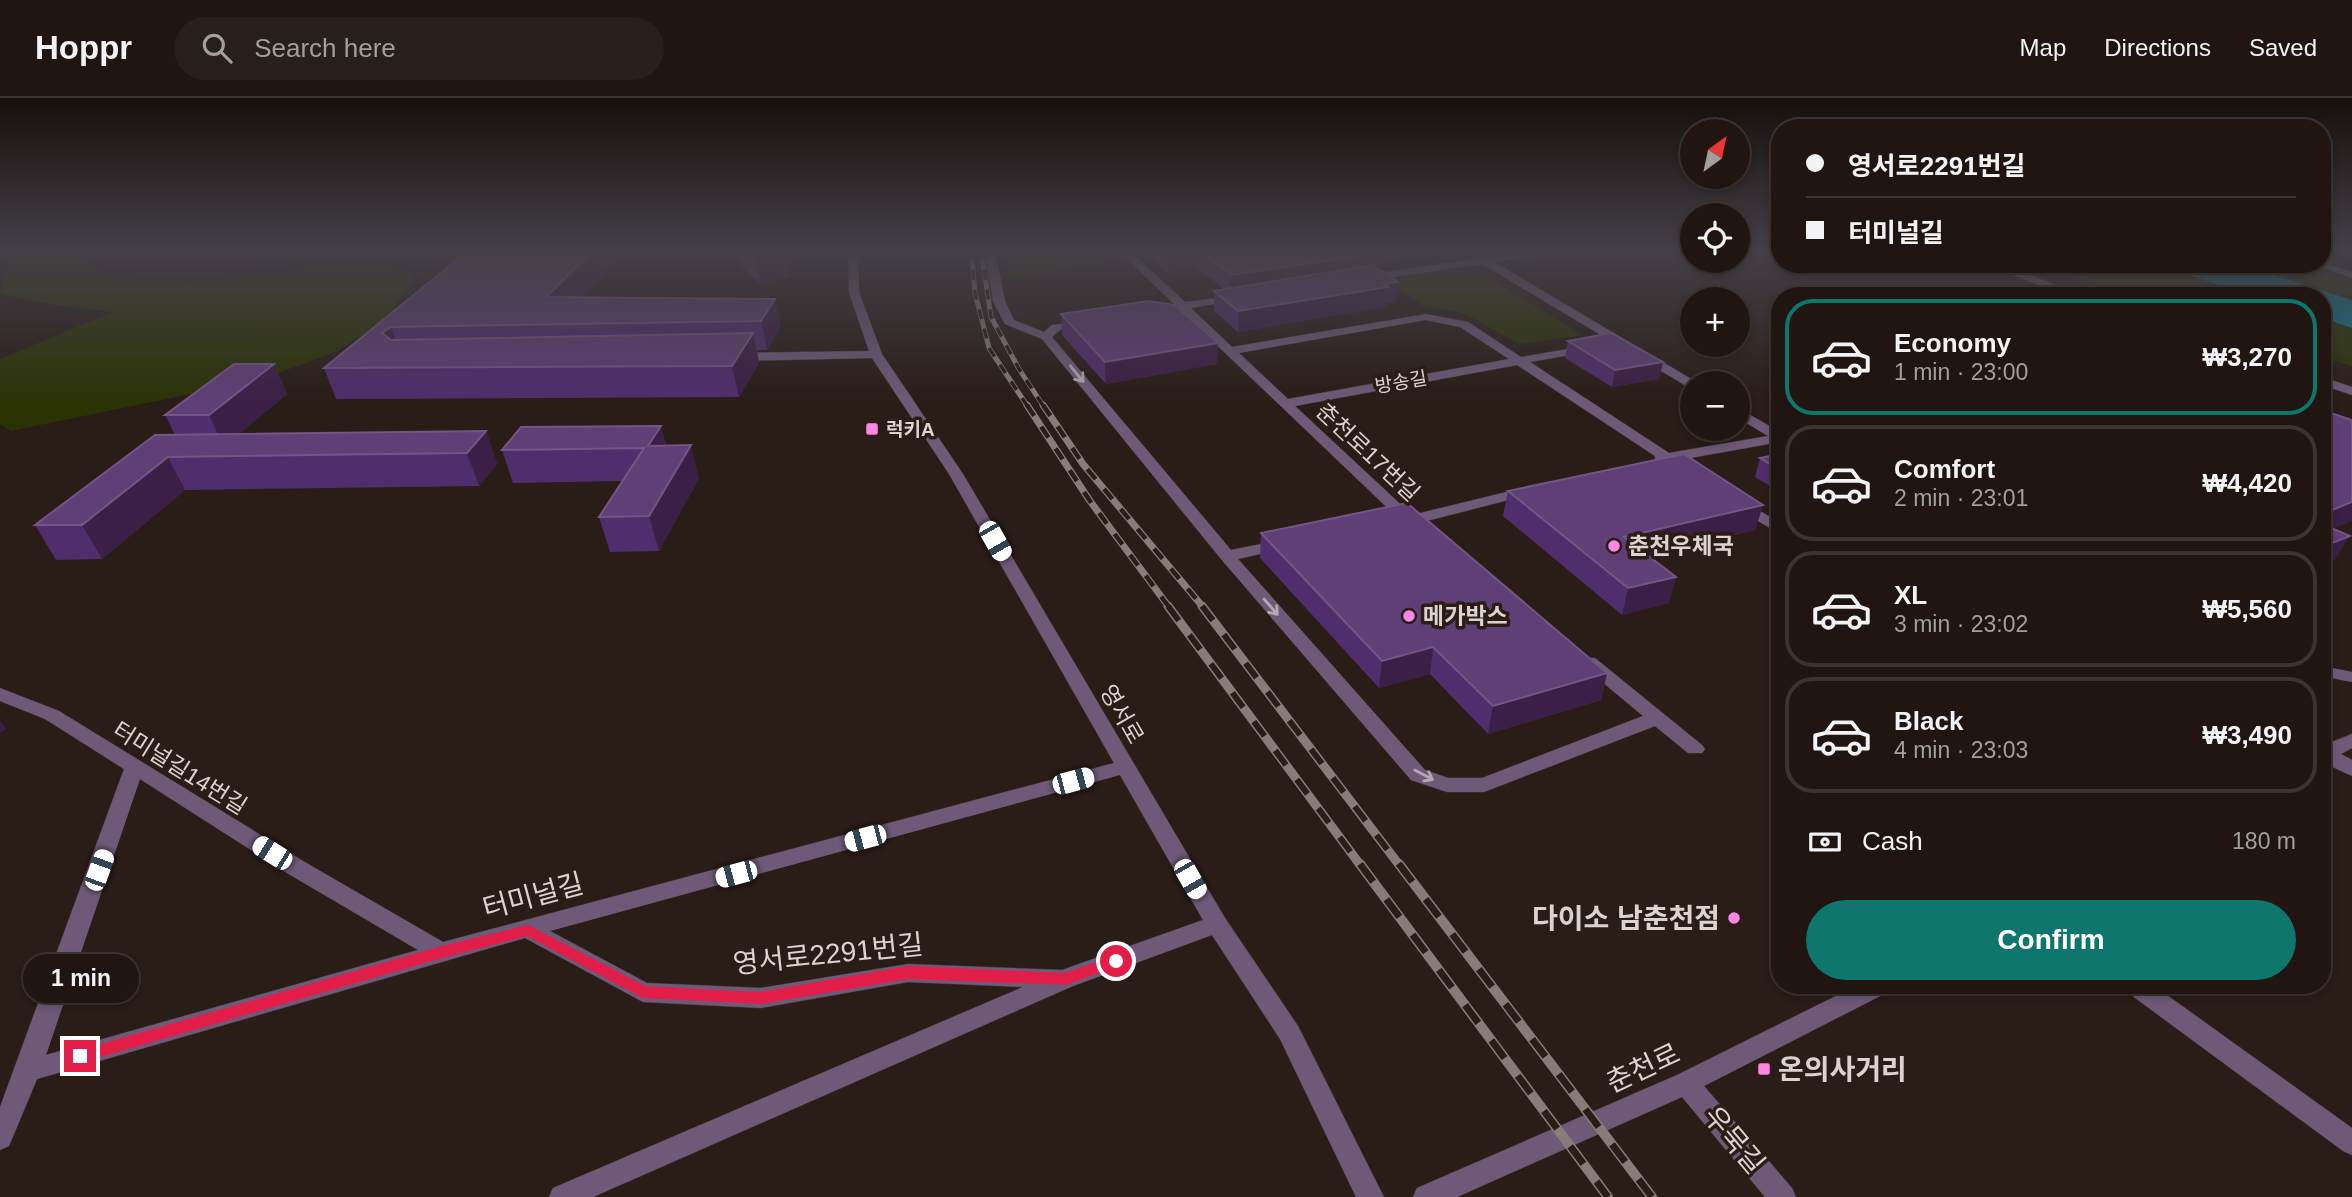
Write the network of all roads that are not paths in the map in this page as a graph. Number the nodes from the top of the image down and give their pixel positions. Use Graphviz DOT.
graph roads {
  1 [pos="857,301"];
  2 [pos="999,301"];
  3 [pos="1178,301"];
  4 [pos="1208,301"];
  5 [pos="1554,301"];
  6 [pos="1182,305"];
  7 [pos="1144,312"];
  8 [pos="1094,321"];
  9 [pos="1046,337"];
  10 [pos="1622,341"];
  11 [pos="1228,351"];
  12 [pos="876,354"];
  13 [pos="724,357"];
  14 [pos="1519,361"];
  15 [pos="1680,377"];
  16 [pos="2331,384"];
  17 [pos="2352,391"];
  18 [pos="1283,404"];
  19 [pos="1750,419"];
  20 [pos="1771,432"];
  21 [pos="1771,439"];
  22 [pos="1665,457"];
  23 [pos="1638,464"];
  24 [pos="1699,479"];
  25 [pos="1543,487"];
  26 [pos="1722,493"];
  27 [pos="1408,520"];
  28 [pos="1771,523"];
  29 [pos="1382,525"];
  30 [pos="1430,537"];
  31 [pos="1292,543"];
  32 [pos="1227,556"];
  33 [pos="1572,648"];
  34 [pos="2331,673"];
  35 [pos="2352,677"];
  36 [pos="0,694"];
  37 [pos="1659,717"];
  38 [pos="2352,740"];
  39 [pos="1695,749"];
  40 [pos="2331,750"];
  41 [pos="2331,758"];
  42 [pos="1125,767"];
  43 [pos="134,769"];
  44 [pos="2352,769"];
  45 [pos="1217,924"];
  46 [pos="528,930"];
  47 [pos="442,952"];
  48 [pos="1066,979"];
  49 [pos="1862,994"];
  50 [pos="2148,994"];
  51 [pos="28,1071"];
  52 [pos="1686,1083"];
  53 [pos="0,1138"];
  54 [pos="2352,1143"];
  55 [pos="563,1197"];
  56 [pos="1370,1197"];
  57 [pos="1427,1197"];
  58 [pos="1782,1197"];
  1 -- 12 [label="street, 영서로"];
  2 -- 9 [label="street"];
  3 -- 6 [label="street, 춘천로17번길"];
  4 -- 6 [label="street"];
  5 -- 10 [label="street"];
  6 -- 7 [label="street"];
  6 -- 11 [label="street, 춘천로17번길"];
  8 -- 9 [label="street"];
  9 -- 32 [label="street, one-way"];
  10 -- 14 [label="street, 방송길"];
  10 -- 15 [label="street"];
  11 -- 14 [label="street"];
  11 -- 18 [label="street, 춘천로17번길"];
  12 -- 13 [label="street"];
  12 -- 42 [label="street, 영서로"];
  14 -- 18 [label="street, 방송길"];
  14 -- 22 [label="street"];
  16 -- 17 [label="street"];
  18 -- 27 [label="street, 춘천로17번길"];
  19 -- 20 [label="street"];
  21 -- 22 [label="street"];
  22 -- 23 [label="street"];
  22 -- 24 [label="street"];
  25 -- 27 [label="street"];
  26 -- 28 [label="street"];
  27 -- 29 [label="street"];
  27 -- 30 [label="street, 춘천로17번길"];
  31 -- 32 [label="street"];
  32 -- 37 [label="street, one-way"];
  33 -- 37 [label="street"];
  34 -- 35 [label="street"];
  36 -- 43 [label="street, 터미널길14번길"];
  37 -- 39 [label="street"];
  38 -- 40 [label="street"];
  41 -- 44 [label="street"];
  42 -- 45 [label="street, 영서로"];
  42 -- 46 [label="street, 터미널길"];
  43 -- 47 [label="street, 터미널길14번길"];
  43 -- 51 [label="street"];
  45 -- 48 [label="street, 영서로2291번길"];
  45 -- 56 [label="street, 영서로"];
  46 -- 47 [label="street, 터미널길"];
  46 -- 48 [label="street, 영서로2291번길"];
  47 -- 51 [label="street, 터미널길"];
  48 -- 55 [label="street, 영서로2291번길"];
  49 -- 52 [label="street, 춘천로"];
  50 -- 54 [label="street"];
  51 -- 53 [label="street"];
  52 -- 57 [label="street, 춘천로"];
  52 -- 58 [label="street, 우묵길"];
}
